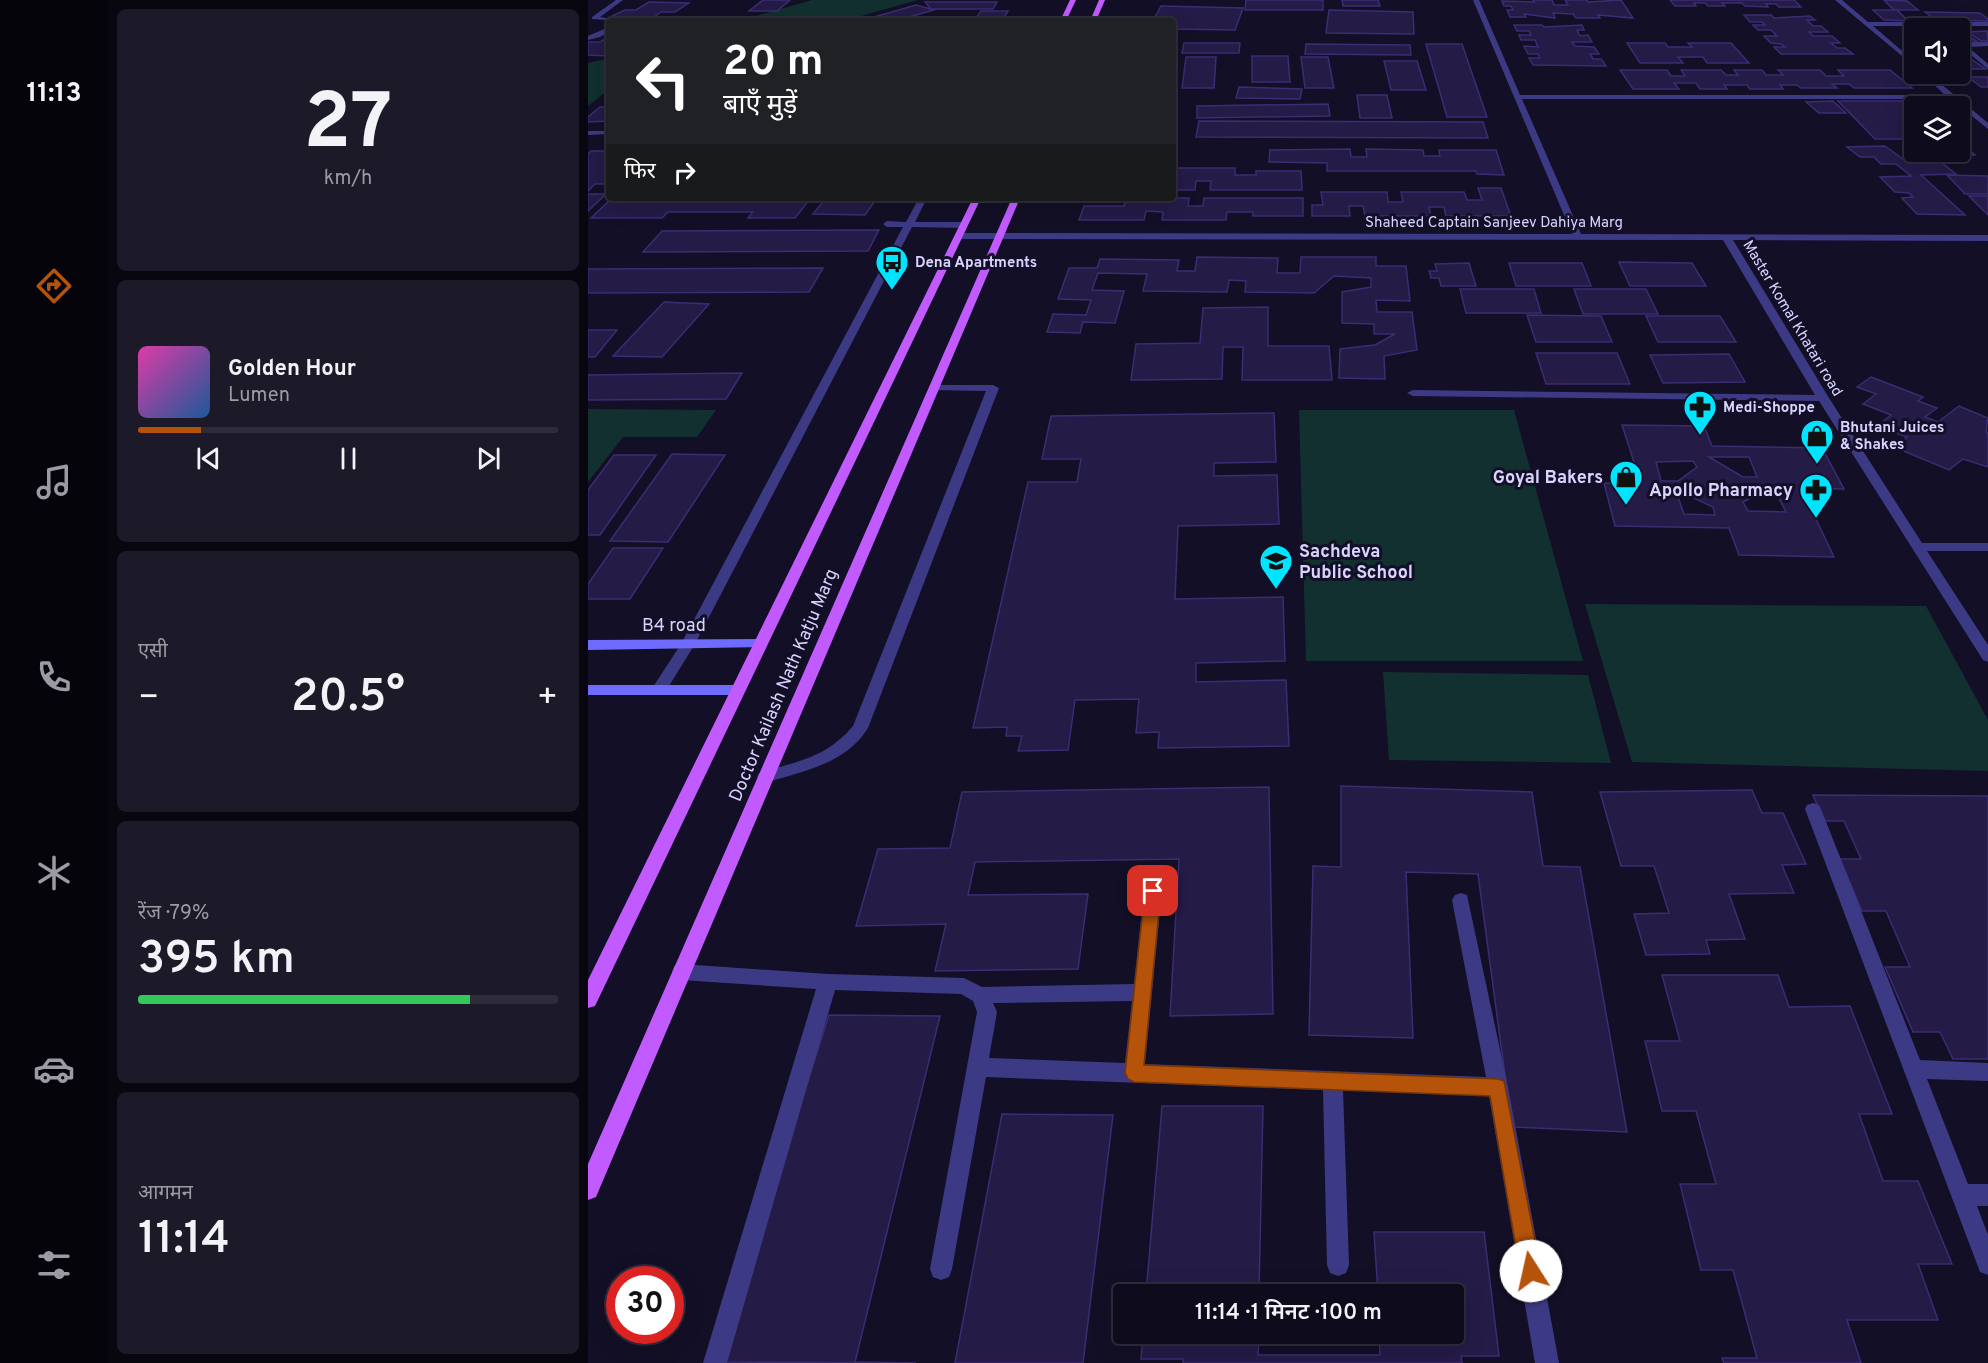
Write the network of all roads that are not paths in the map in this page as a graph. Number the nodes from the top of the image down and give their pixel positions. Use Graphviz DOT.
graph roads {
  1 [pos="620,0"];
  2 [pos="1073,0"];
  3 [pos="1102,0"];
  4 [pos="1476,0"];
  5 [pos="1838,0"];
  6 [pos="1064,18"];
  7 [pos="1094,18"];
  8 [pos="606,19"];
  9 [pos="1866,24"];
  10 [pos="1988,24"];
  11 [pos="606,31"];
  12 [pos="588,38"];
  13 [pos="1988,44"];
  14 [pos="1904,56"];
  15 [pos="1988,67"];
  16 [pos="1937,84"];
  17 [pos="1952,96"];
  18 [pos="1518,97"];
  19 [pos="1904,97"];
  20 [pos="1970,112"];
  21 [pos="1988,127"];
  22 [pos="588,133"];
  23 [pos="606,133"];
  24 [pos="921,201"];
  25 [pos="976,201"];
  26 [pos="1015,201"];
  27 [pos="887,225"];
  28 [pos="908,225"];
  29 [pos="962,230"];
  30 [pos="1000,236"];
  31 [pos="1578,237"];
  32 [pos="1726,237"];
  33 [pos="1988,238"];
  34 [pos="933,388"];
  35 [pos="1413,393"];
  36 [pos="1823,398"];
  37 [pos="1920,547"];
  38 [pos="1988,547"];
  39 [pos="688,644"];
  40 [pos="760,644"];
  41 [pos="588,645"];
  42 [pos="1988,657"];
  43 [pos="588,690"];
  44 [pos="660,690"];
  45 [pos="738,690"];
  46 [pos="765,777"];
  47 [pos="1813,808"];
  48 [pos="1153,891"];
  49 [pos="1461,900"];
  50 [pos="681,972"];
  51 [pos="828,982"];
  52 [pos="1143,992"];
  53 [pos="980,995"];
  54 [pos="588,1000"];
  55 [pos="978,1066"];
  56 [pos="1913,1069"];
  57 [pos="1988,1072"];
  58 [pos="1134,1073"];
  59 [pos="1333,1081"];
  60 [pos="1498,1088"];
  61 [pos="588,1189"];
  62 [pos="1961,1195"];
  63 [pos="1988,1195"];
  64 [pos="1988,1264"];
  65 [pos="1338,1265"];
  66 [pos="941,1269"];
  67 [pos="715,1363"];
  68 [pos="1547,1363"];
  1 -- 8 [label="street"];
  2 -- 6 [label="main road"];
  3 -- 7 [label="main road"];
  4 -- 18 [label="street"];
  5 -- 9 [label="street"];
  9 -- 10 [label="street"];
  9 -- 14 [label="street"];
  11 -- 12 [label="street"];
  13 -- 15 [label="street"];
  16 -- 17 [label="street"];
  18 -- 19 [label="street"];
  18 -- 31 [label="street"];
  20 -- 21 [label="street"];
  22 -- 23 [label="street"];
  24 -- 28 [label="street"];
  25 -- 29 [label="main road, Doctor Kailash Nath Katju Marg"];
  26 -- 30 [label="main road, Doctor Kailash Nath Katju Marg"];
  27 -- 28 [label="street, Shaheed Captain Sanjeev Dahiya Marg"];
  28 -- 29 [label="street, Shaheed Captain Sanjeev Dahiya Marg"];
  28 -- 39 [label="street"];
  29 -- 30 [label="street, Shaheed Captain Sanjeev Dahiya Marg"];
  29 -- 40 [label="main road, Doctor Kailash Nath Katju Marg"];
  30 -- 31 [label="street, Shaheed Captain Sanjeev Dahiya Marg"];
  30 -- 34 [label="main road, Doctor Kailash Nath Katju Marg"];
  31 -- 32 [label="street, Shaheed Captain Sanjeev Dahiya Marg"];
  32 -- 33 [label="street, Shaheed Captain Sanjeev Dahiya Marg"];
  32 -- 36 [label="street, Master Komal Khatari road"];
  34 -- 46 [label="main road, Doctor Kailash Nath Katju Marg"];
  34 -- 46 [label="street"];
  35 -- 36 [label="street"];
  36 -- 37 [label="street, Master Komal Khatari road"];
  37 -- 38 [label="street"];
  37 -- 42 [label="street, Master Komal Khatari road"];
  39 -- 40 [label="street, B4 road"];
  39 -- 41 [label="street, B4 road"];
  39 -- 44 [label="street"];
  40 -- 45 [label="main road, Doctor Kailash Nath Katju Marg"];
  43 -- 44 [label="street"];
  44 -- 45 [label="street"];
  45 -- 54 [label="main road, Doctor Kailash Nath Katju Marg"];
  46 -- 50 [label="main road, Doctor Kailash Nath Katju Marg"];
  47 -- 56 [label="street"];
  48 -- 52 [label="street"];
  49 -- 60 [label="street"];
  50 -- 51 [label="street"];
  50 -- 61 [label="main road, Doctor Kailash Nath Katju Marg"];
  51 -- 53 [label="street"];
  51 -- 67 [label="street"];
  52 -- 53 [label="street"];
  52 -- 58 [label="street"];
  53 -- 55 [label="street"];
  55 -- 58 [label="street"];
  55 -- 66 [label="street"];
  56 -- 57 [label="street"];
  56 -- 62 [label="street"];
  58 -- 59 [label="street"];
  59 -- 60 [label="street"];
  59 -- 65 [label="street"];
  60 -- 68 [label="street"];
  62 -- 63 [label="street"];
  62 -- 64 [label="street"];
}
